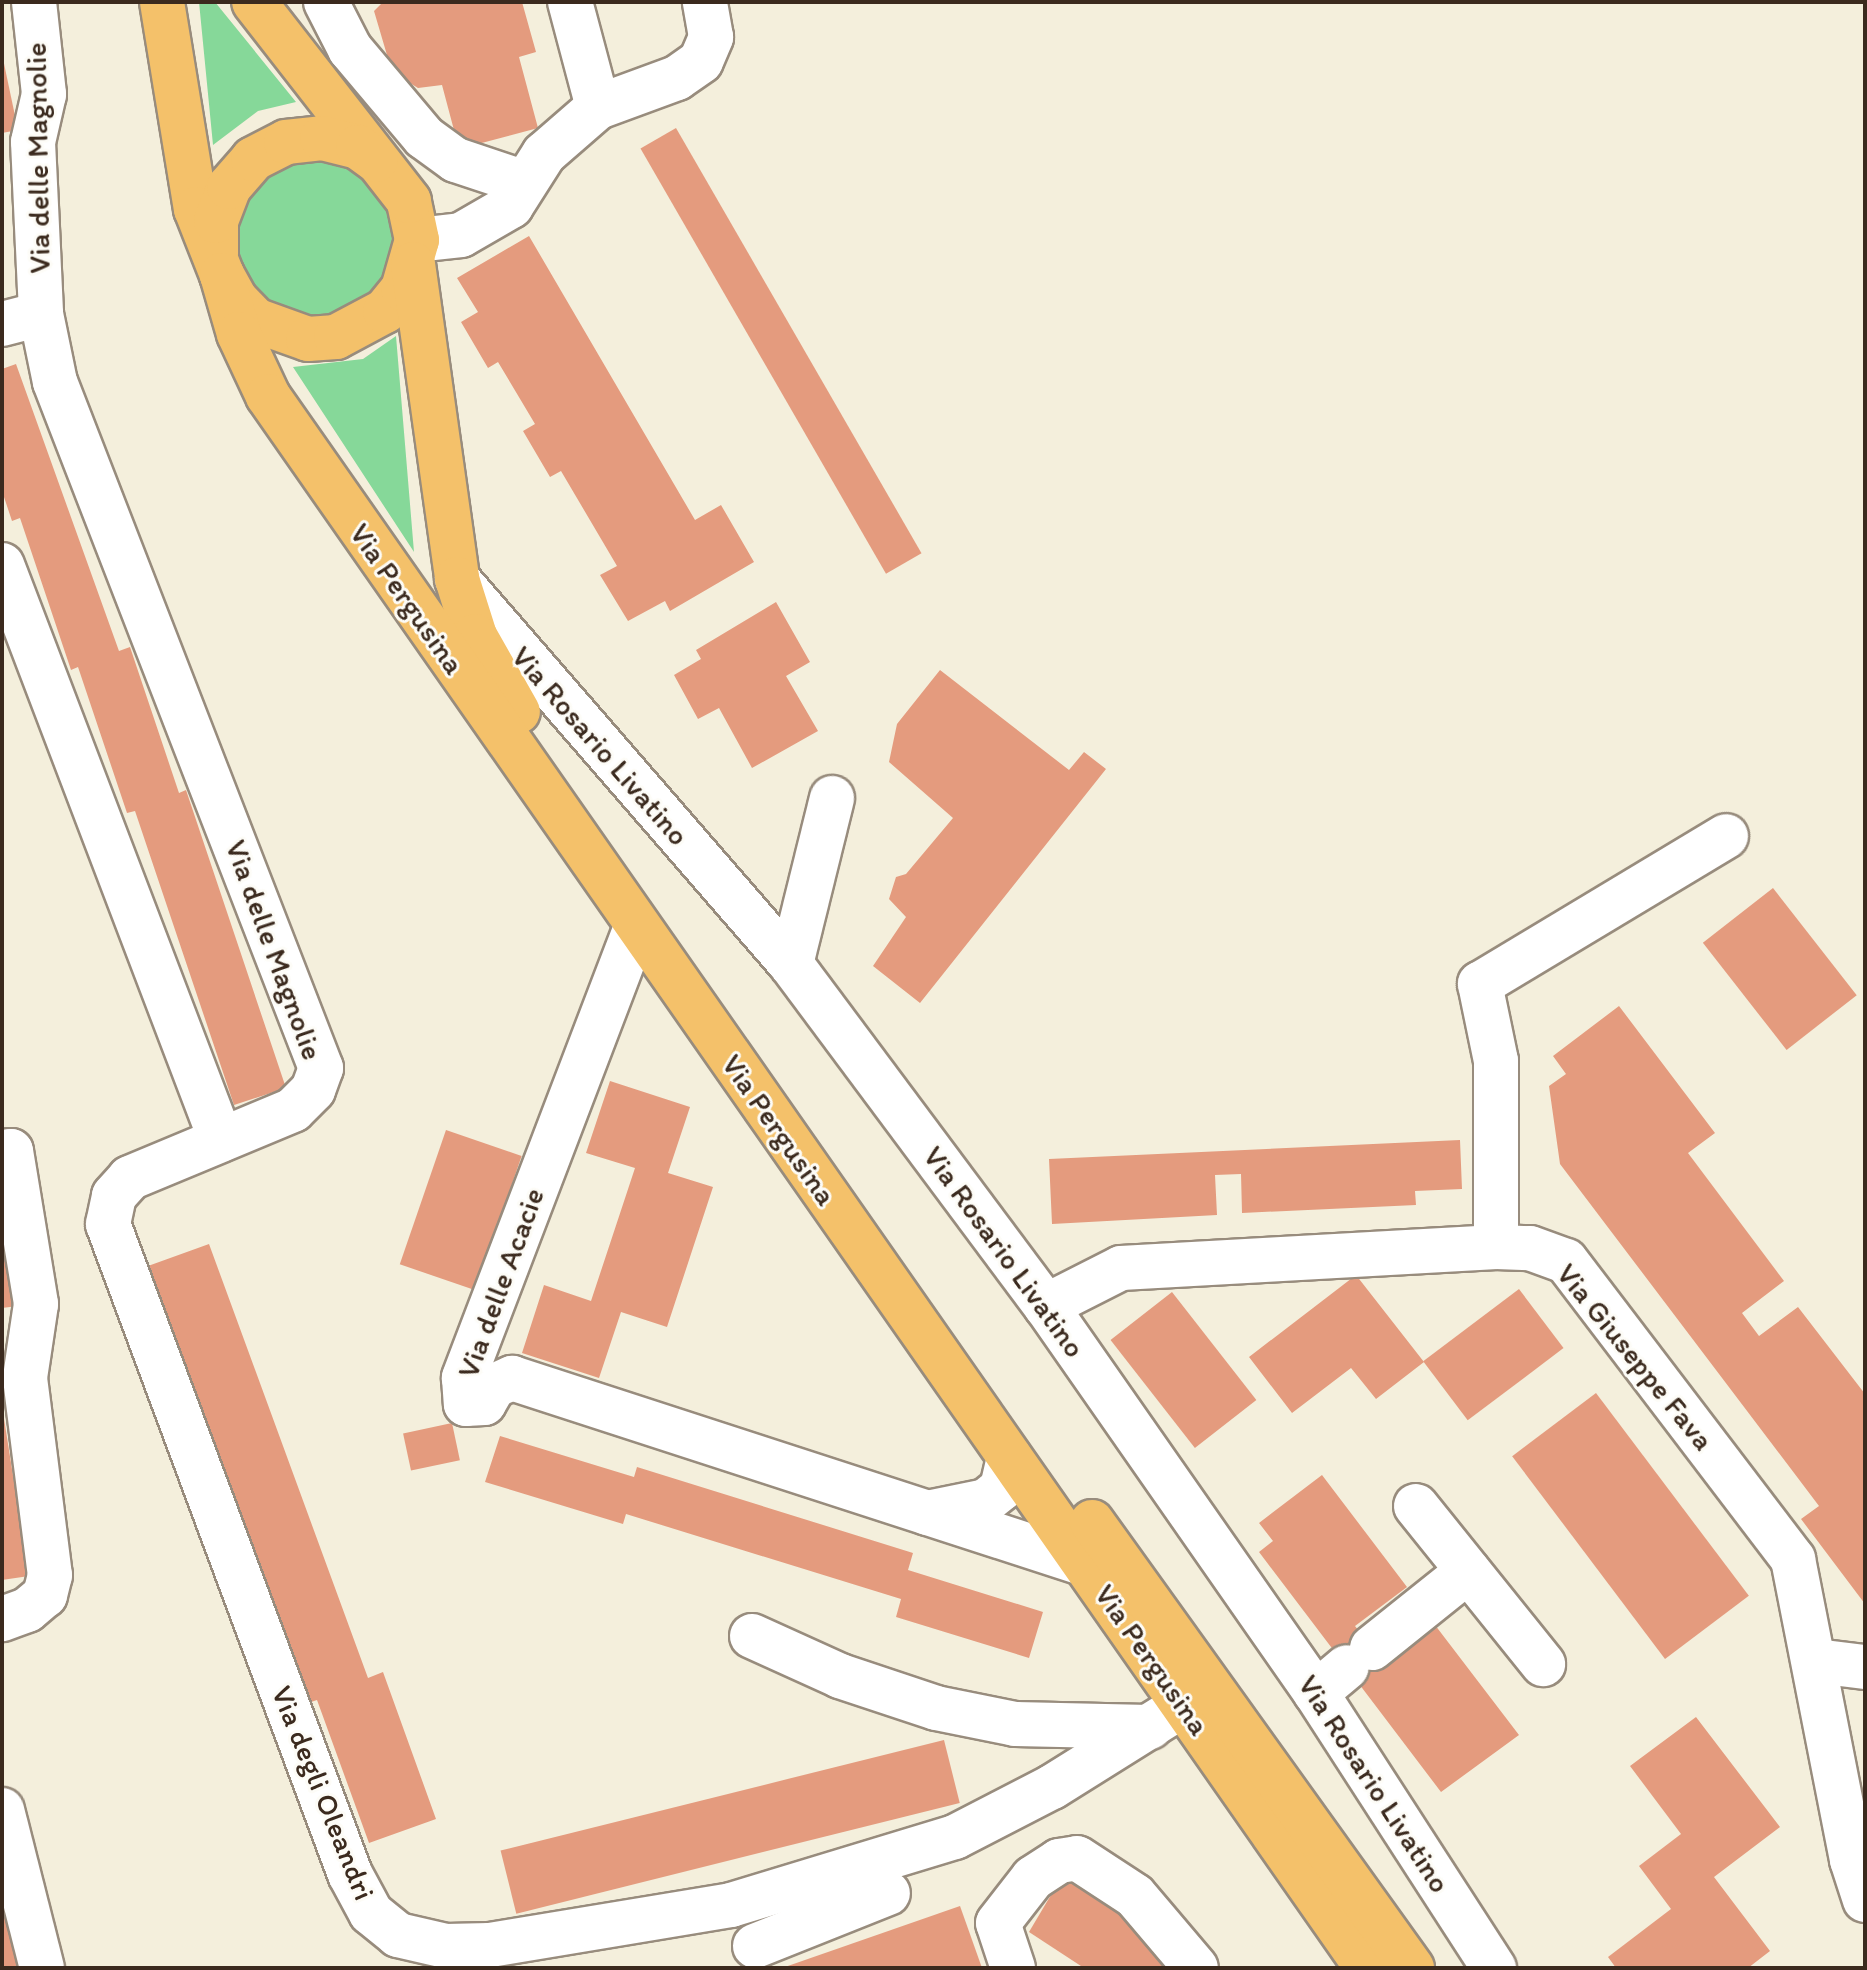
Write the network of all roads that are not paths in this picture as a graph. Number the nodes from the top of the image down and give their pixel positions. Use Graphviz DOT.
graph roads {
  1 [pos="34,2"];
  2 [pos="162,2"];
  3 [pos="254,2"];
  4 [pos="326,2"];
  5 [pos="570,2"];
  6 [pos="705,2"];
  7 [pos="598,107"];
  8 [pos="388,168"];
  9 [pos="522,182"];
  10 [pos="415,252"];
  11 [pos="219,266"];
  12 [pos="22,319"];
  13 [pos="2,565"];
  14 [pos="457,579"];
  15 [pos="832,798"];
  16 [pos="1726,836"];
  17 [pos="636,927"];
  18 [pos="791,964"];
  19 [pos="221,1140"];
  20 [pos="2,1152"];
  21 [pos="1496,1247"];
  22 [pos="1046,1306"];
  23 [pos="1009,1457"];
  24 [pos="1416,1506"];
  25 [pos="925,1513"];
  26 [pos="1085,1564"];
  27 [pos="1468,1571"];
  28 [pos="2,1619"];
  29 [pos="752,1636"];
  30 [pos="1816,1661"];
  31 [pos="1543,1664"];
  32 [pos="1865,1667"];
  33 [pos="1345,1669"];
  34 [pos="1167,1716"];
  35 [pos="2,1810"];
  36 [pos="888,1893"];
  37 [pos="1865,1900"];
  38 [pos="731,1905"];
  39 [pos="760,1957"];
  40 [pos="42,1968"];
  41 [pos="1013,1968"];
  42 [pos="1196,1968"];
  43 [pos="1367,1968"];
  44 [pos="1412,1968"];
  45 [pos="1494,1968"];
  1 -- 12 [label="street, Via delle Magnolie"];
  2 -- 11 [label="main road"];
  3 -- 8 [label="main road"];
  4 -- 9 [label="street"];
  5 -- 7 [label="street"];
  6 -- 7 [label="street"];
  7 -- 9 [label="street"];
  8 -- 10 [label="main road"];
  8 -- 11 [label="main road"];
  9 -- 10 [label="street"];
  10 -- 11 [label="main road"];
  10 -- 14 [label="main road, Via Pergusina"];
  11 -- 17 [label="main road, Via Pergusina"];
  12 -- 19 [label="street, Via delle Magnolie"];
  13 -- 19 [label="street"];
  14 -- 18 [label="street, Via Rosario Livatino"];
  14 -- 44 [label="main road, Via Pergusina"];
  15 -- 18 [label="street"];
  16 -- 21 [label="street"];
  17 -- 23 [label="main road, Via Pergusina"];
  17 -- 25 [label="street, Via delle Acacie"];
  18 -- 22 [label="street, Via Rosario Livatino"];
  19 -- 38 [label="street, Via degli Oleandri"];
  20 -- 28 [label="street"];
  21 -- 22 [label="street, Via Giuseppe Fava"];
  21 -- 30 [label="street, Via Giuseppe Fava"];
  22 -- 33 [label="street, Via Rosario Livatino"];
  23 -- 25 [label="street"];
  23 -- 26 [label="main road, Via Pergusina"];
  24 -- 27 [label="street"];
  25 -- 26 [label="street"];
  26 -- 34 [label="main road, Via Pergusina"];
  27 -- 31 [label="street"];
  27 -- 33 [label="street"];
  29 -- 34 [label="street"];
  30 -- 32 [label="street"];
  30 -- 37 [label="street, Via Giuseppe Fava"];
  33 -- 45 [label="street, Via Rosario Livatino"];
  34 -- 38 [label="street, Via degli Oleandri"];
  34 -- 43 [label="main road, Via Pergusina"];
  35 -- 40 [label="street"];
  36 -- 39 [label="street"];
  38 -- 39 [label="street"];
  41 -- 42 [label="street"];
}
